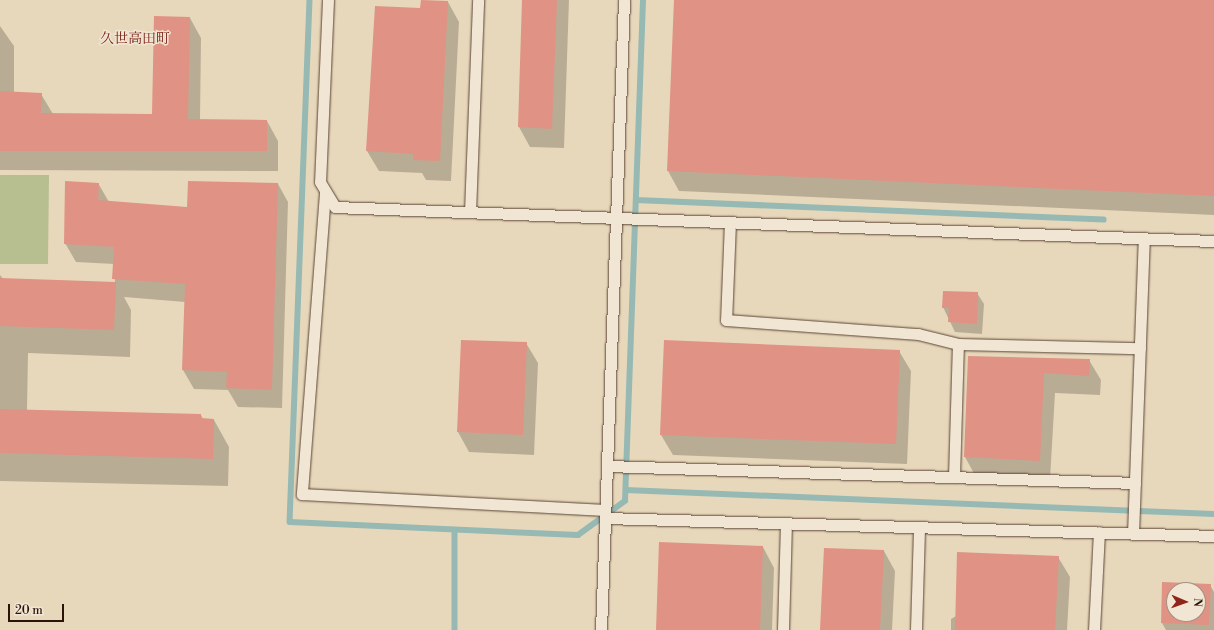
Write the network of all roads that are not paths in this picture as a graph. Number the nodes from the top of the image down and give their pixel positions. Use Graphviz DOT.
graph roads {
  1 [pos="328,0"];
  2 [pos="478,0"];
  3 [pos="624,0"];
  4 [pos="325,194"];
  5 [pos="470,212"];
  6 [pos="616,218"];
  7 [pos="730,222"];
  8 [pos="1144,238"];
  9 [pos="1214,241"];
  10 [pos="958,344"];
  11 [pos="1140,348"];
  12 [pos="607,466"];
  13 [pos="954,477"];
  14 [pos="1135,483"];
  15 [pos="605,514"];
  16 [pos="786,523"];
  17 [pos="919,527"];
  18 [pos="1099,532"];
  19 [pos="1133,534"];
  20 [pos="1214,536"];
  21 [pos="601,630"];
  22 [pos="783,630"];
  23 [pos="916,630"];
  24 [pos="1094,630"];
  1 -- 4 [label="lane"];
  2 -- 5 [label="lane"];
  3 -- 6 [label="lane"];
  4 -- 5 [label="lane"];
  4 -- 15 [label="lane"];
  5 -- 6 [label="lane"];
  6 -- 7 [label="lane"];
  6 -- 12 [label="lane"];
  7 -- 8 [label="lane"];
  7 -- 10 [label="lane"];
  8 -- 9 [label="lane"];
  8 -- 11 [label="lane"];
  10 -- 11 [label="lane"];
  10 -- 13 [label="lane"];
  11 -- 14 [label="lane"];
  12 -- 13 [label="lane"];
  12 -- 15 [label="lane"];
  13 -- 14 [label="lane"];
  14 -- 19 [label="lane"];
  15 -- 16 [label="lane"];
  15 -- 21 [label="lane"];
  16 -- 17 [label="lane"];
  16 -- 22 [label="lane"];
  17 -- 18 [label="lane"];
  17 -- 23 [label="lane"];
  18 -- 19 [label="lane"];
  18 -- 24 [label="lane"];
  19 -- 20 [label="lane"];
}
